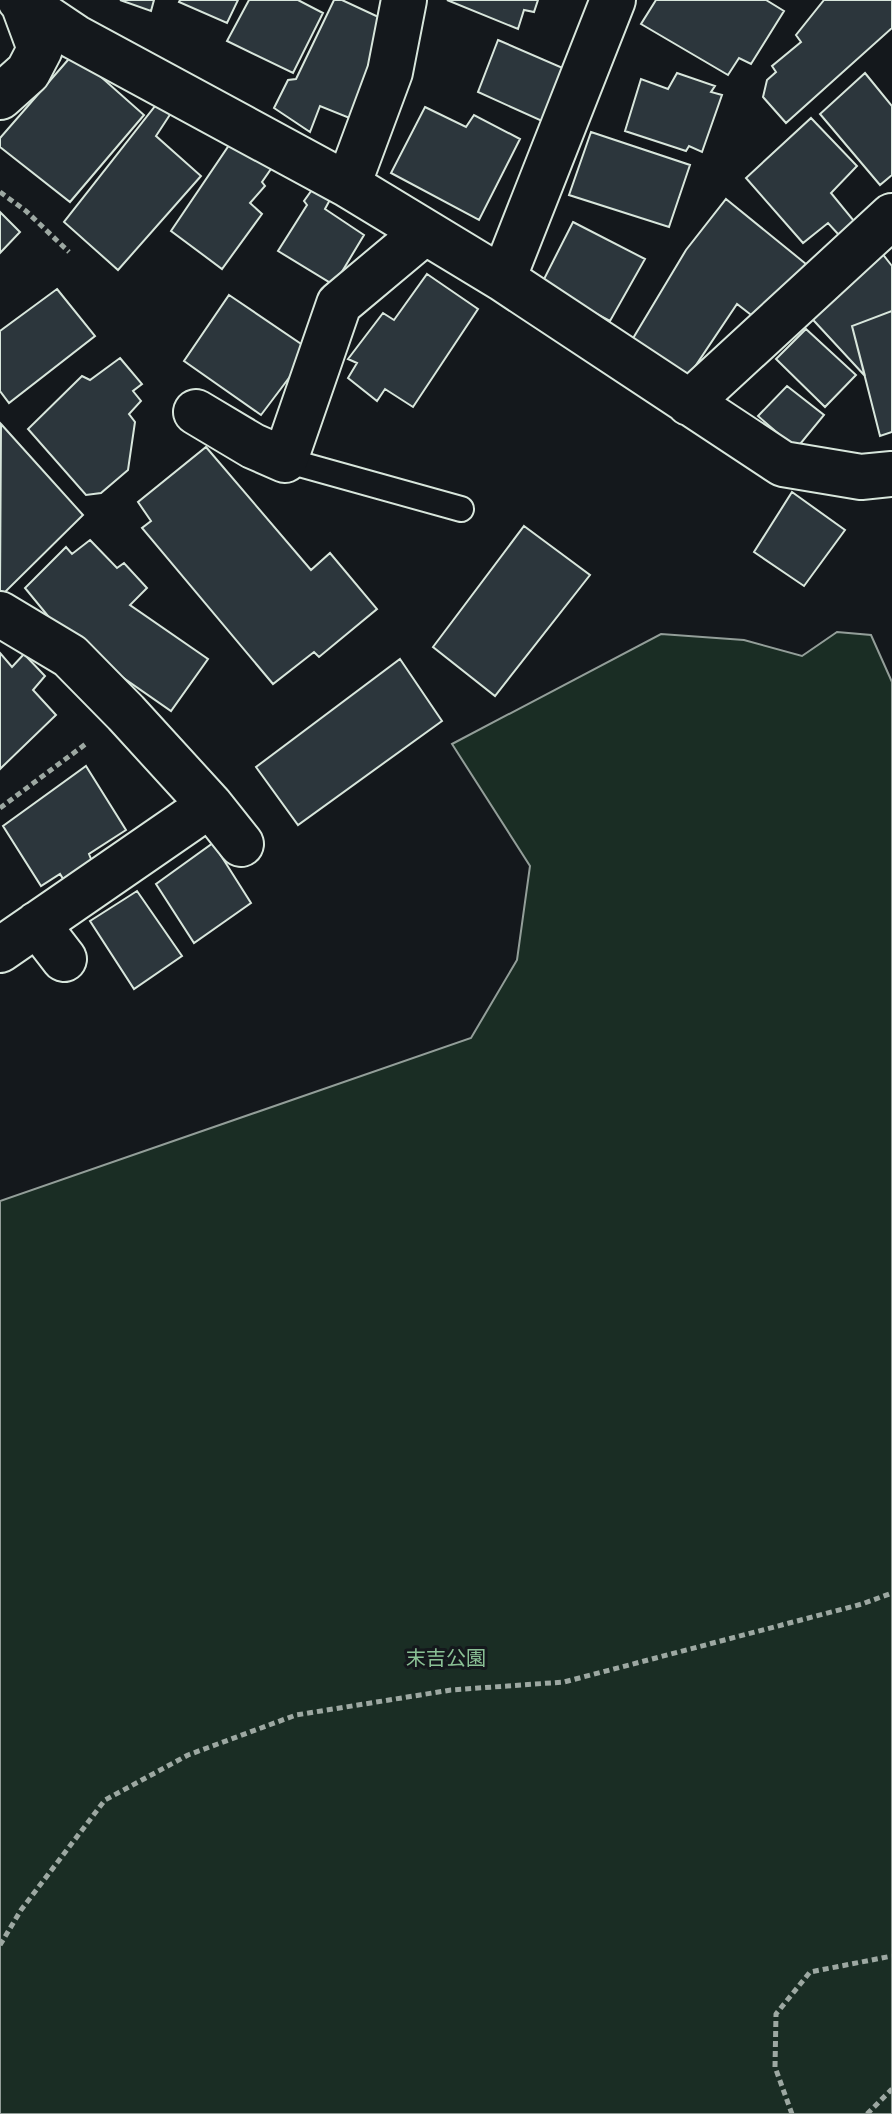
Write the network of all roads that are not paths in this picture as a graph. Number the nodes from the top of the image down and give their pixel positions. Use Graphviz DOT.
graph roads {
  1 [pos="404,0"];
  2 [pos="613,0"];
  3 [pos="22,2"];
  4 [pos="0,97"];
  5 [pos="348,185"];
  6 [pos="892,216"];
  7 [pos="425,232"];
  8 [pos="503,279"];
  9 [pos="689,403"];
  10 [pos="196,412"];
  11 [pos="285,460"];
  12 [pos="892,474"];
  13 [pos="461,509"];
  14 [pos="0,614"];
  15 [pos="210,805"];
  16 [pos="241,844"];
  17 [pos="37,924"];
  18 [pos="0,950"];
  19 [pos="64,959"];
  1 -- 5 [label="street"];
  2 -- 8 [label="street"];
  3 -- 4 [label="street"];
  3 -- 5 [label="street"];
  5 -- 7 [label="street"];
  6 -- 9 [label="street"];
  7 -- 8 [label="street"];
  7 -- 11 [label="street"];
  8 -- 9 [label="street"];
  9 -- 12 [label="street"];
  10 -- 11 [label="street"];
  11 -- 13 [label="lane"];
  14 -- 15 [label="street"];
  15 -- 16 [label="street"];
  15 -- 17 [label="street"];
  17 -- 18 [label="street"];
  17 -- 19 [label="street"];
}
